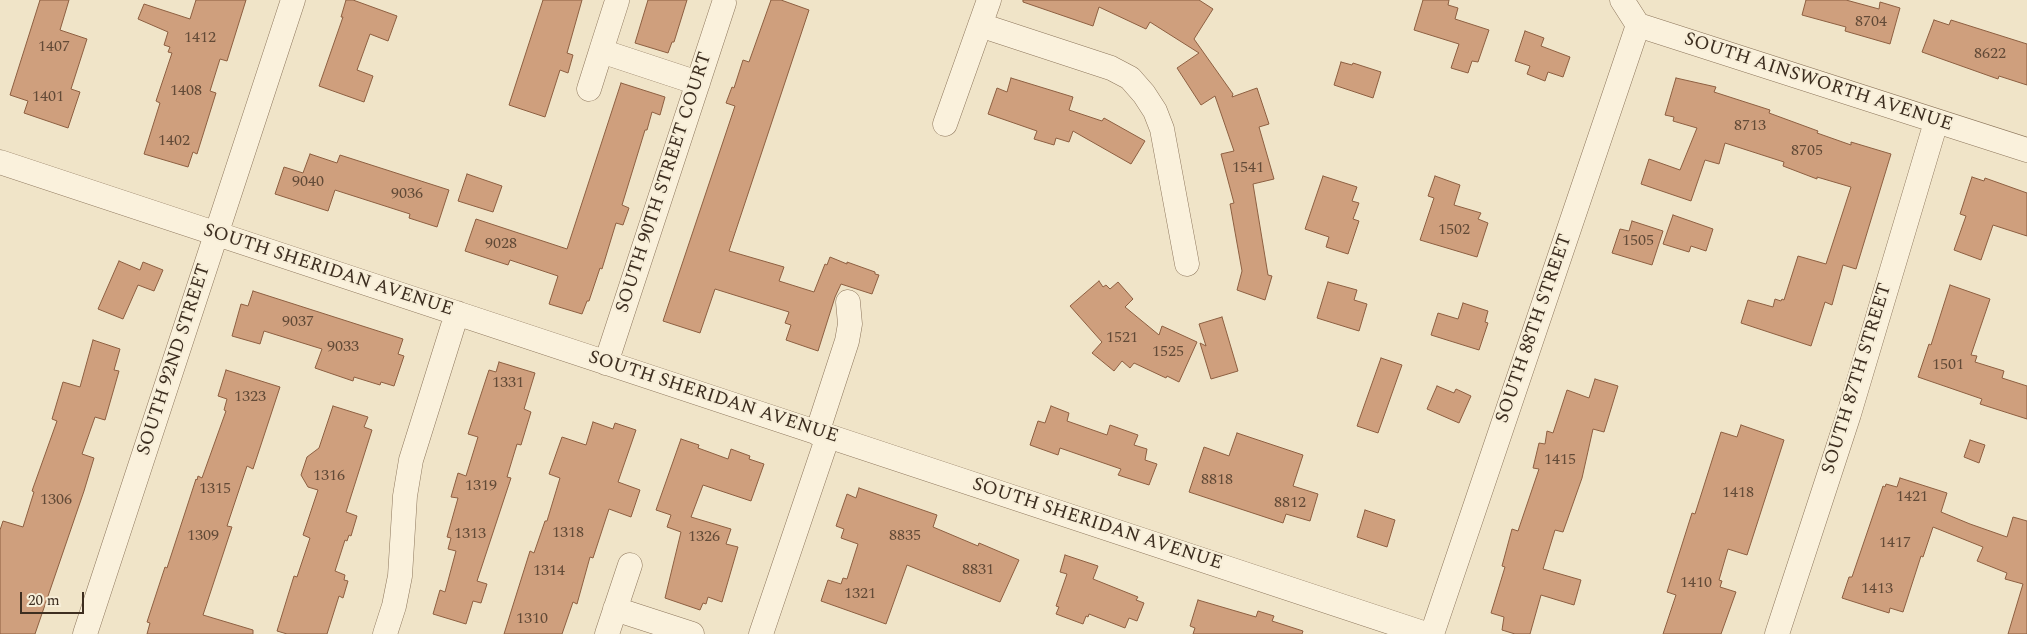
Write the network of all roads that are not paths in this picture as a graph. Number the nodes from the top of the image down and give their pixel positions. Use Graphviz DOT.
graph roads {
  1 [pos="293,0"];
  2 [pos="989,0"];
  3 [pos="617,1"];
  4 [pos="724,3"];
  5 [pos="1633,10"];
  6 [pos="980,25"];
  7 [pos="601,51"];
  8 [pos="698,83"];
  9 [pos="589,88"];
  10 [pos="1936,122"];
  11 [pos="945,124"];
  12 [pos="2027,150"];
  13 [pos="0,162"];
  14 [pos="217,234"];
  15 [pos="1186,264"];
  16 [pos="848,302"];
  17 [pos="457,313"];
  18 [pos="606,363"];
  19 [pos="822,434"];
  20 [pos="630,565"];
  21 [pos="616,609"];
  22 [pos="85,634"];
  23 [pos="385,634"];
  24 [pos="607,634"];
  25 [pos="692,634"];
  26 [pos="762,634"];
  27 [pos="1426,634"];
  28 [pos="1432,634"];
  29 [pos="1777,634"];
  1 -- 14 [label="street, SOUTH 92ND STREET"];
  2 -- 6 [label="street"];
  3 -- 7 [label="street"];
  4 -- 8 [label="street, SOUTH 90TH STREET COURT"];
  5 -- 10 [label="street, SOUTH AINSWORTH AVENUE"];
  5 -- 28 [label="street, SOUTH 88TH STREET"];
  6 -- 11 [label="street"];
  6 -- 15 [label="street"];
  7 -- 8 [label="street"];
  7 -- 9 [label="street"];
  8 -- 18 [label="street, SOUTH 90TH STREET COURT"];
  10 -- 12 [label="street, SOUTH AINSWORTH AVENUE"];
  10 -- 29 [label="street, SOUTH 87TH STREET"];
  13 -- 14 [label="street, SOUTH SHERIDAN AVENUE"];
  14 -- 17 [label="street, SOUTH SHERIDAN AVENUE"];
  14 -- 22 [label="street, SOUTH 92ND STREET"];
  16 -- 19 [label="street"];
  17 -- 18 [label="street, SOUTH SHERIDAN AVENUE"];
  17 -- 23 [label="street"];
  18 -- 19 [label="street, SOUTH SHERIDAN AVENUE"];
  19 -- 26 [label="street"];
  19 -- 27 [label="street, SOUTH SHERIDAN AVENUE"];
  20 -- 21 [label="street"];
  21 -- 24 [label="street"];
  21 -- 25 [label="street"];
}
